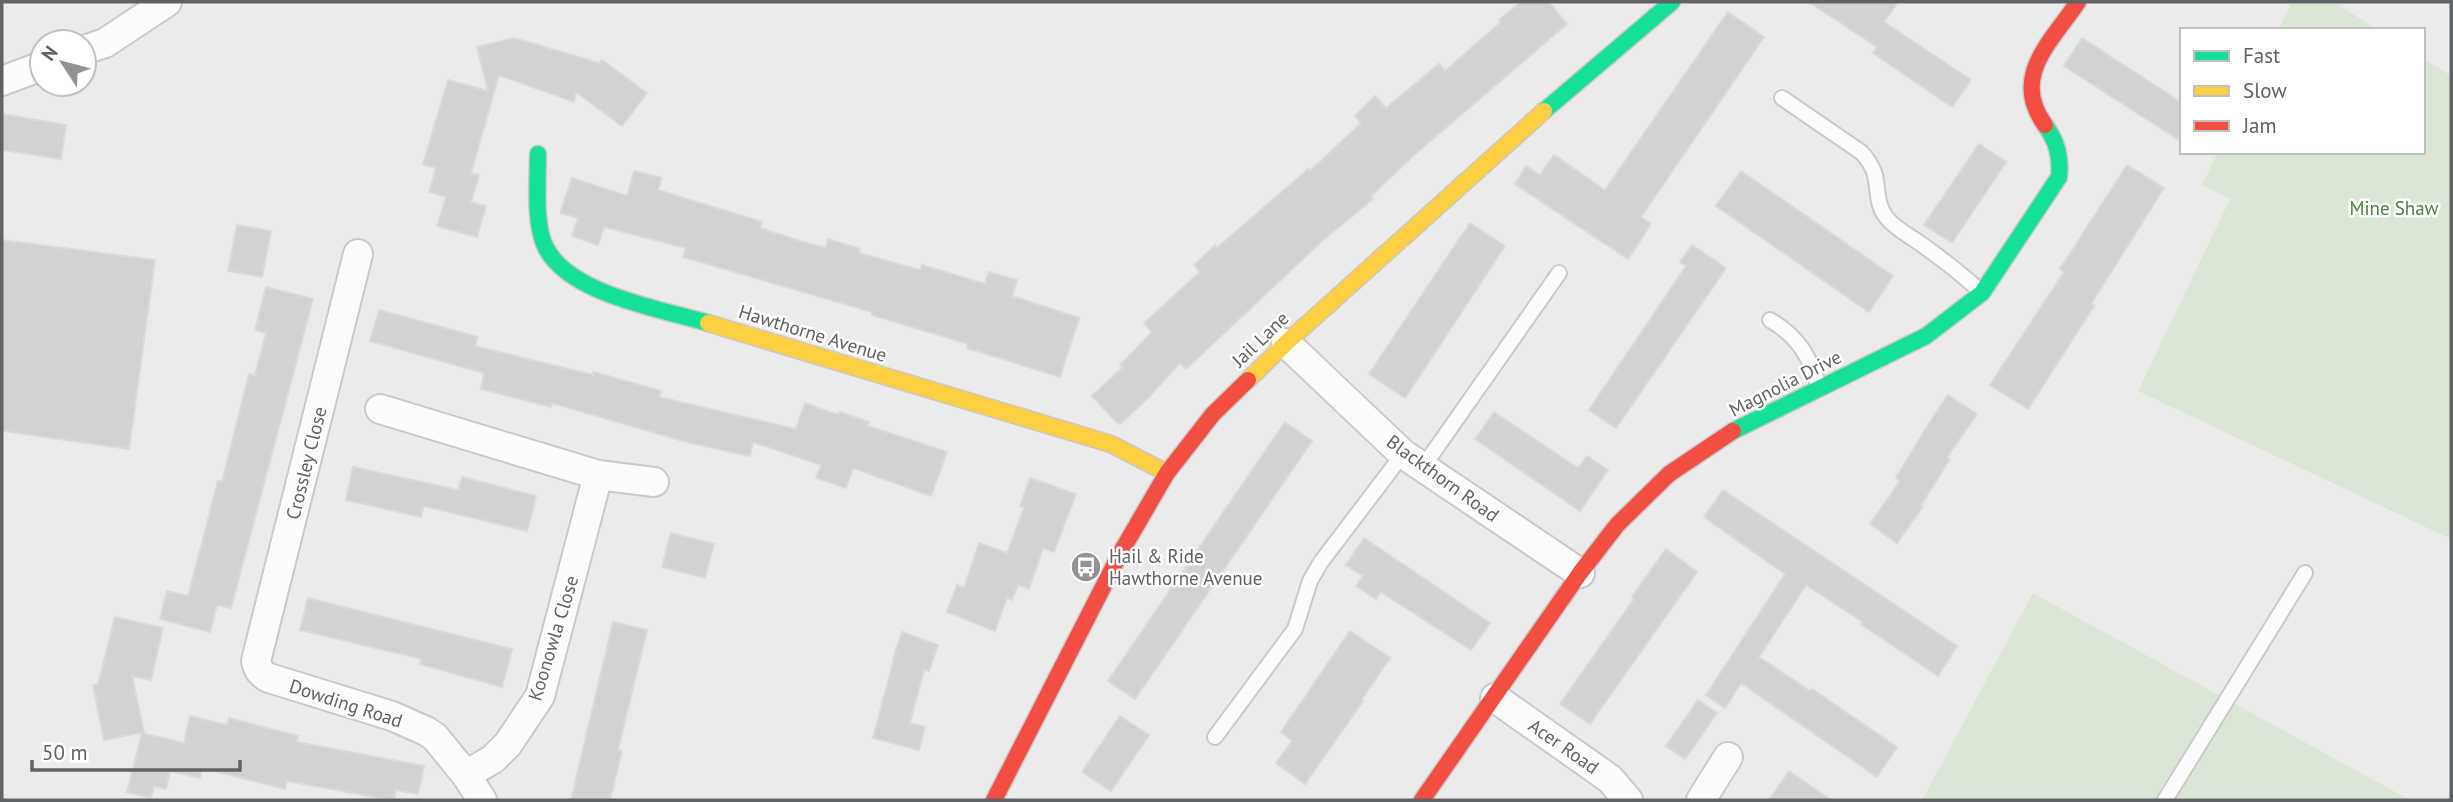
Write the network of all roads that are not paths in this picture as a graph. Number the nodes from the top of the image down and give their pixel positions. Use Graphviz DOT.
graph roads {
  1 [pos="167,2"];
  2 [pos="1671,2"];
  3 [pos="2078,2"];
  4 [pos="98,45"];
  5 [pos="28,71"];
  6 [pos="2,81"];
  7 [pos="1782,98"];
  8 [pos="538,154"];
  9 [pos="358,254"];
  10 [pos="1559,273"];
  11 [pos="1982,293"];
  12 [pos="1770,320"];
  13 [pos="1286,343"];
  14 [pos="1820,388"];
  15 [pos="380,410"];
  16 [pos="1413,461"];
  17 [pos="1167,474"];
  18 [pos="598,475"];
  19 [pos="654,482"];
  20 [pos="1580,573"];
  21 [pos="2305,573"];
  22 [pos="260,672"];
  23 [pos="1495,698"];
  24 [pos="1215,737"];
  25 [pos="1728,757"];
  26 [pos="466,775"];
  27 [pos="482,800"];
  28 [pos="994,800"];
  29 [pos="1422,800"];
  30 [pos="1628,800"];
  31 [pos="1701,800"];
  32 [pos="2165,800"];
  1 -- 4 [label="street"];
  2 -- 13 [label="street, Jail Lane"];
  3 -- 11 [label="street, Magnolia Drive"];
  5 -- 6 [label="street"];
  7 -- 11 [label="lane"];
  8 -- 17 [label="street, Hawthorne Avenue"];
  9 -- 22 [label="street, Crossley Close"];
  10 -- 16 [label="lane"];
  11 -- 14 [label="street, Magnolia Drive"];
  12 -- 14 [label="lane"];
  13 -- 16 [label="street, Blackthorn Road"];
  13 -- 17 [label="street, Jail Lane"];
  14 -- 20 [label="street, Magnolia Drive"];
  15 -- 18 [label="street"];
  16 -- 20 [label="street, Blackthorn Road"];
  16 -- 24 [label="lane"];
  17 -- 28 [label="street, Jail Lane"];
  18 -- 19 [label="street"];
  18 -- 26 [label="street, Koonowla Close"];
  20 -- 23 [label="street, Magnolia Drive"];
  21 -- 32 [label="lane"];
  22 -- 26 [label="street, Dowding Road"];
  23 -- 29 [label="street, Magnolia Drive"];
  23 -- 30 [label="street, Acer Road"];
  25 -- 31 [label="street"];
  26 -- 27 [label="street, Dowding Road"];
}
